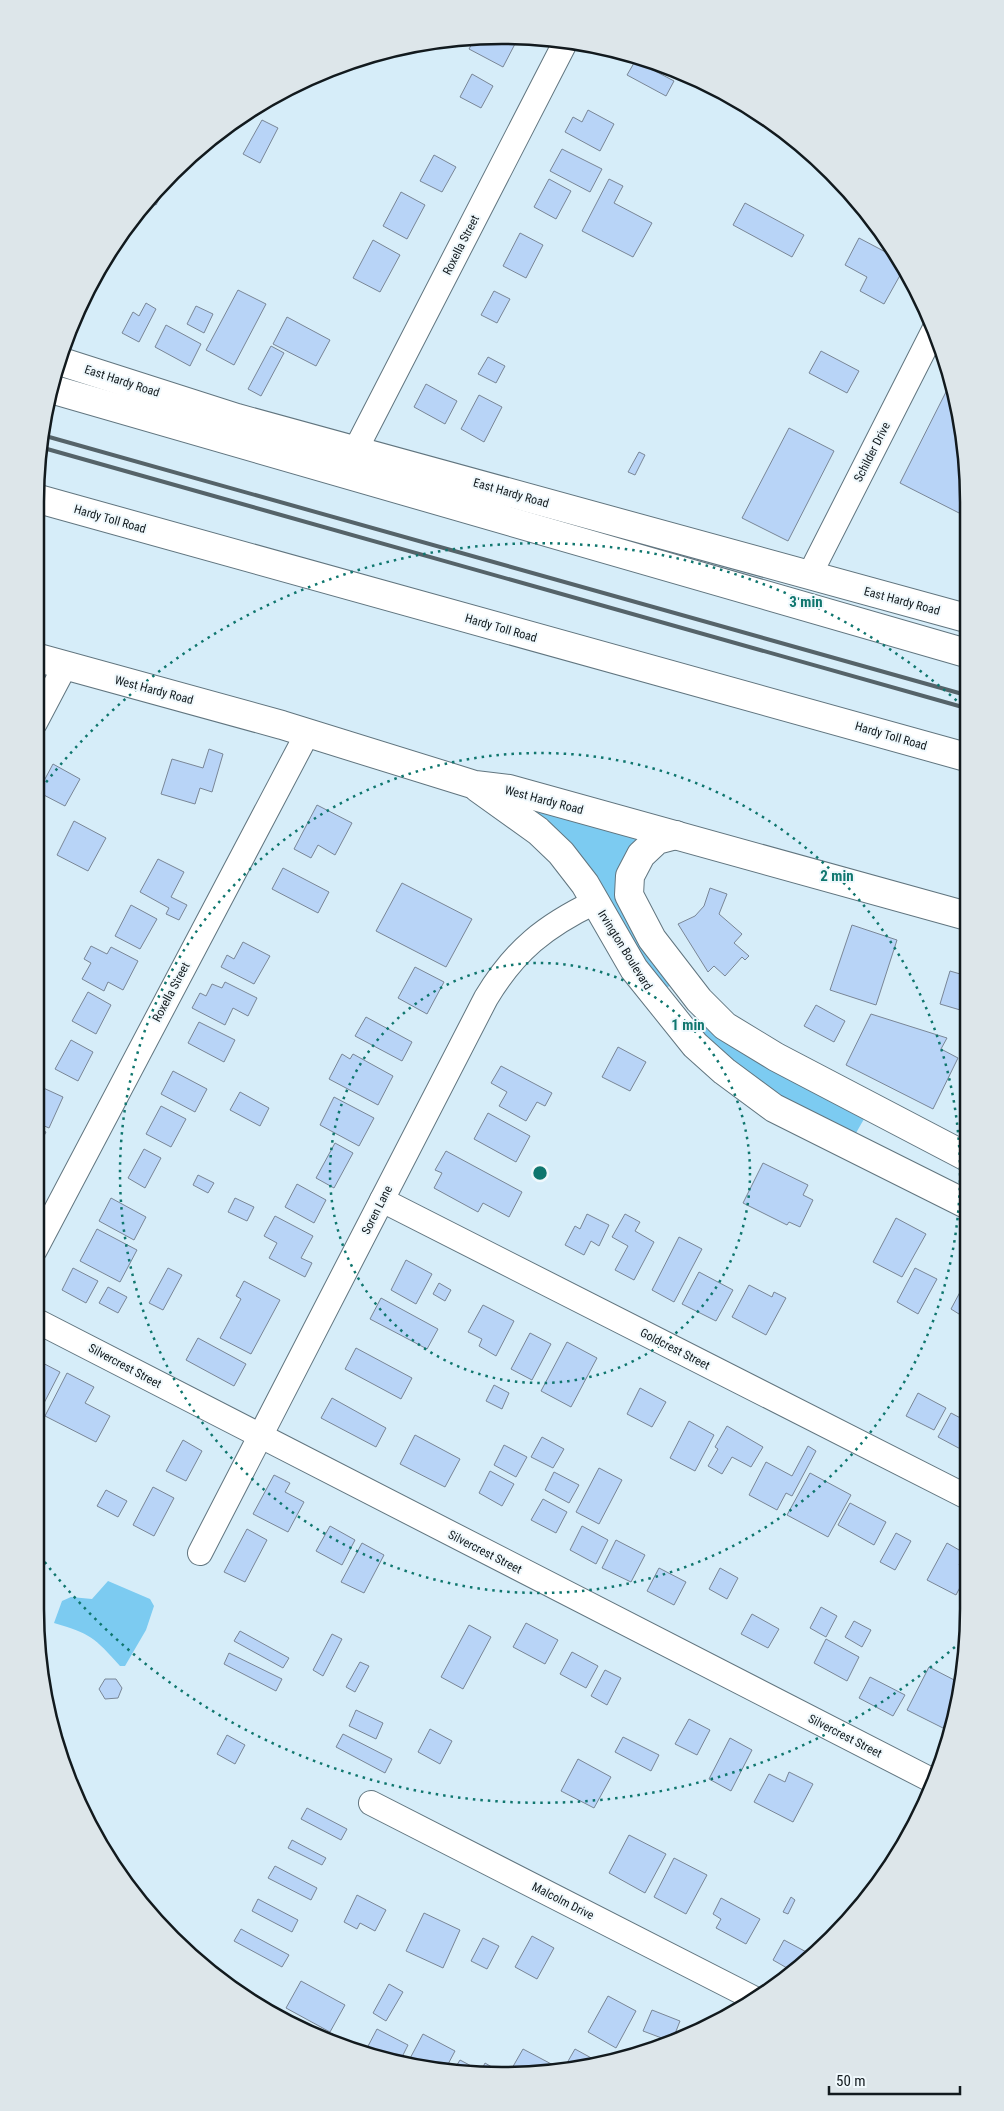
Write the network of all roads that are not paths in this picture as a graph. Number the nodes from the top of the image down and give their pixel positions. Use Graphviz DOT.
graph roads {
  1 [pos="562,48"];
  2 [pos="930,339"];
  3 [pos="65,363"];
  4 [pos="57,391"];
  5 [pos="356,449"];
  6 [pos="44,501"];
  7 [pos="809,576"];
  8 [pos="960,616"];
  9 [pos="960,651"];
  10 [pos="44,660"];
  11 [pos="65,666"];
  12 [pos="44,706"];
  13 [pos="307,734"];
  14 [pos="960,755"];
  15 [pos="475,785"];
  16 [pos="676,836"];
  17 [pos="595,902"];
  18 [pos="960,914"];
  19 [pos="699,1000"];
  20 [pos="674,1021"];
  21 [pos="897,1120"];
  22 [pos="960,1152"];
  23 [pos="878,1159"];
  24 [pos="382,1200"];
  25 [pos="960,1201"];
  26 [pos="44,1233"];
  27 [pos="44,1325"];
  28 [pos="259,1437"];
  29 [pos="960,1493"];
  30 [pos="200,1553"];
  31 [pos="927,1778"];
  32 [pos="371,1804"];
  33 [pos="748,1995"];
  1 -- 5 [label="street, Roxella Street"];
  2 -- 7 [label="street, Schilder Drive"];
  3 -- 5 [label="main road, East Hardy Road"];
  4 -- 9 [label="main road"];
  5 -- 7 [label="main road, East Hardy Road"];
  6 -- 14 [label="main road, Hardy Toll Road"];
  7 -- 8 [label="main road, East Hardy Road"];
  10 -- 11 [label="main road, West Hardy Road"];
  11 -- 12 [label="street"];
  11 -- 13 [label="main road, West Hardy Road"];
  13 -- 15 [label="main road, West Hardy Road"];
  13 -- 26 [label="street, Roxella Street"];
  15 -- 16 [label="main road, West Hardy Road"];
  15 -- 17 [label="main road, Irvington Boulevard"];
  16 -- 18 [label="main road, West Hardy Road"];
  16 -- 19 [label="main road"];
  17 -- 20 [label="main road, Irvington Boulevard"];
  17 -- 24 [label="street, Soren Lane"];
  19 -- 20 [label="main road"];
  19 -- 21 [label="main road"];
  20 -- 23 [label="main road, Irvington Boulevard"];
  21 -- 22 [label="main road"];
  21 -- 23 [label="main road"];
  23 -- 25 [label="main road, Irvington Boulevard"];
  24 -- 28 [label="street, Soren Lane"];
  24 -- 29 [label="street, Goldcrest Street"];
  27 -- 28 [label="street, Silvercrest Street"];
  28 -- 30 [label="street, Soren Lane"];
  28 -- 31 [label="street, Silvercrest Street"];
  32 -- 33 [label="street, Malcolm Drive"];
}
